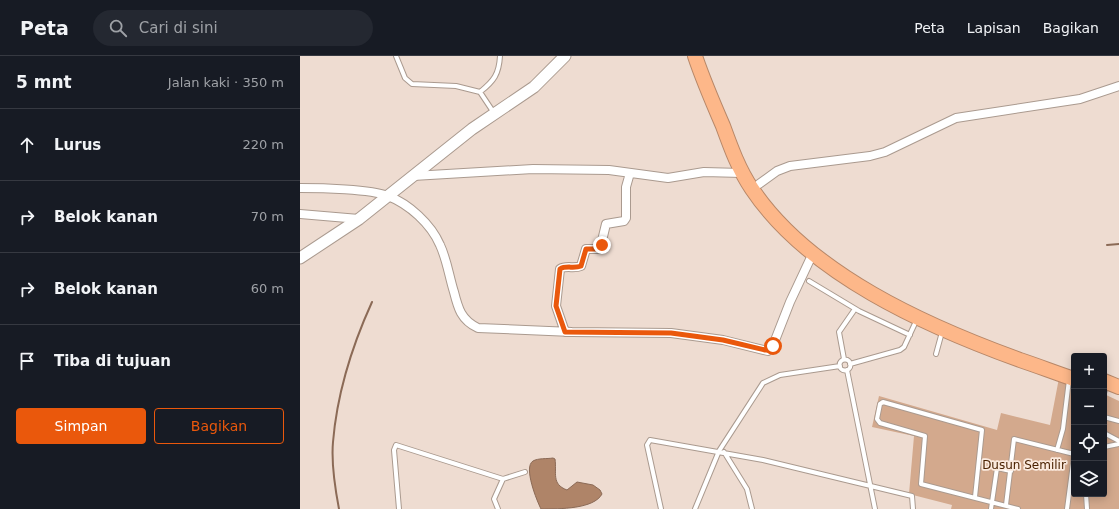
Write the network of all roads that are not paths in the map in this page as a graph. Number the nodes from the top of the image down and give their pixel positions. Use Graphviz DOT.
graph roads {
  1 [pos="396,56"];
  2 [pos="500,56"];
  3 [pos="566,56"];
  4 [pos="695,56"];
  5 [pos="705,56"];
  6 [pos="1119,86"];
  7 [pos="480,92"];
  8 [pos="494,113"];
  9 [pos="742,173"];
  10 [pos="630,174"];
  11 [pos="413,176"];
  12 [pos="759,184"];
  13 [pos="300,188"];
  14 [pos="388,196"];
  15 [pos="300,214"];
  16 [pos="359,219"];
  17 [pos="813,253"];
  18 [pos="300,258"];
  19 [pos="809,280"];
  20 [pos="855,309"];
  21 [pos="919,315"];
  22 [pos="942,330"];
  23 [pos="565,332"];
  24 [pos="910,335"];
  25 [pos="936,354"];
  26 [pos="844,359"];
  27 [pos="850,364"];
  28 [pos="840,366"];
  29 [pos="847,370"];
  30 [pos="1071,374"];
  31 [pos="1071,374"];
  32 [pos="1071,386"];
  33 [pos="1107,388"];
  34 [pos="1119,396"];
  35 [pos="1107,418"];
  36 [pos="1119,421"];
  37 [pos="1107,435"];
  38 [pos="1119,441"];
  39 [pos="1119,444"];
  40 [pos="1107,446"];
  41 [pos="1057,450"];
  42 [pos="719,451"];
  43 [pos="724,452"];
  44 [pos="1071,454"];
  45 [pos="1073,461"];
  46 [pos="1011,471"];
  47 [pos="525,472"];
  48 [pos="503,479"];
  49 [pos="871,487"];
  50 [pos="975,497"];
  51 [pos="1086,497"];
  52 [pos="992,501"];
  53 [pos="1006,505"];
  54 [pos="399,509"];
  55 [pos="498,509"];
  56 [pos="661,509"];
  57 [pos="695,509"];
  58 [pos="752,509"];
  59 [pos="875,509"];
  60 [pos="913,509"];
  61 [pos="991,509"];
  62 [pos="1018,509"];
  63 [pos="1067,509"];
  64 [pos="1087,509"];
  1 -- 7 [label="lane"];
  2 -- 7 [label="lane"];
  3 -- 8 [label="street"];
  4 -- 9 [label="highway"];
  5 -- 12 [label="highway"];
  6 -- 12 [label="street"];
  7 -- 8 [label="lane"];
  8 -- 11 [label="street"];
  9 -- 10 [label="street"];
  9 -- 17 [label="highway"];
  10 -- 11 [label="street"];
  10 -- 23 [label="street"];
  11 -- 14 [label="street"];
  12 -- 21 [label="highway"];
  13 -- 14 [label="street"];
  14 -- 16 [label="street"];
  14 -- 23 [label="street"];
  15 -- 16 [label="street"];
  16 -- 18 [label="street"];
  17 -- 21 [label="highway"];
  17 -- 23 [label="street"];
  19 -- 20 [label="lane"];
  20 -- 24 [label="lane"];
  20 -- 26 [label="lane"];
  21 -- 22 [label="highway"];
  21 -- 24 [label="lane"];
  21 -- 30 [label="highway"];
  22 -- 25 [label="lane"];
  22 -- 31 [label="highway"];
  24 -- 27 [label="lane"];
  26 -- 27 [label="lane"];
  26 -- 28 [label="lane"];
  27 -- 29 [label="lane"];
  28 -- 29 [label="lane"];
  28 -- 42 [label="lane"];
  29 -- 49 [label="lane"];
  32 -- 41 [label="lane"];
  33 -- 34 [label="highway"];
  35 -- 36 [label="lane"];
  37 -- 38 [label="lane"];
  39 -- 40 [label="lane"];
  41 -- 44 [label="lane"];
  41 -- 46 [label="lane"];
  42 -- 43 [label="lane"];
  42 -- 56 [label="lane"];
  42 -- 57 [label="lane"];
  43 -- 49 [label="lane"];
  43 -- 58 [label="lane"];
  45 -- 63 [label="lane"];
  46 -- 52 [label="lane"];
  46 -- 53 [label="lane"];
  47 -- 48 [label="lane"];
  48 -- 54 [label="lane"];
  48 -- 55 [label="lane"];
  49 -- 59 [label="lane"];
  49 -- 60 [label="lane"];
  50 -- 50 [label="lane"];
  50 -- 52 [label="lane"];
  51 -- 64 [label="lane"];
  52 -- 53 [label="lane"];
  52 -- 61 [label="lane"];
  53 -- 62 [label="lane"];
}
